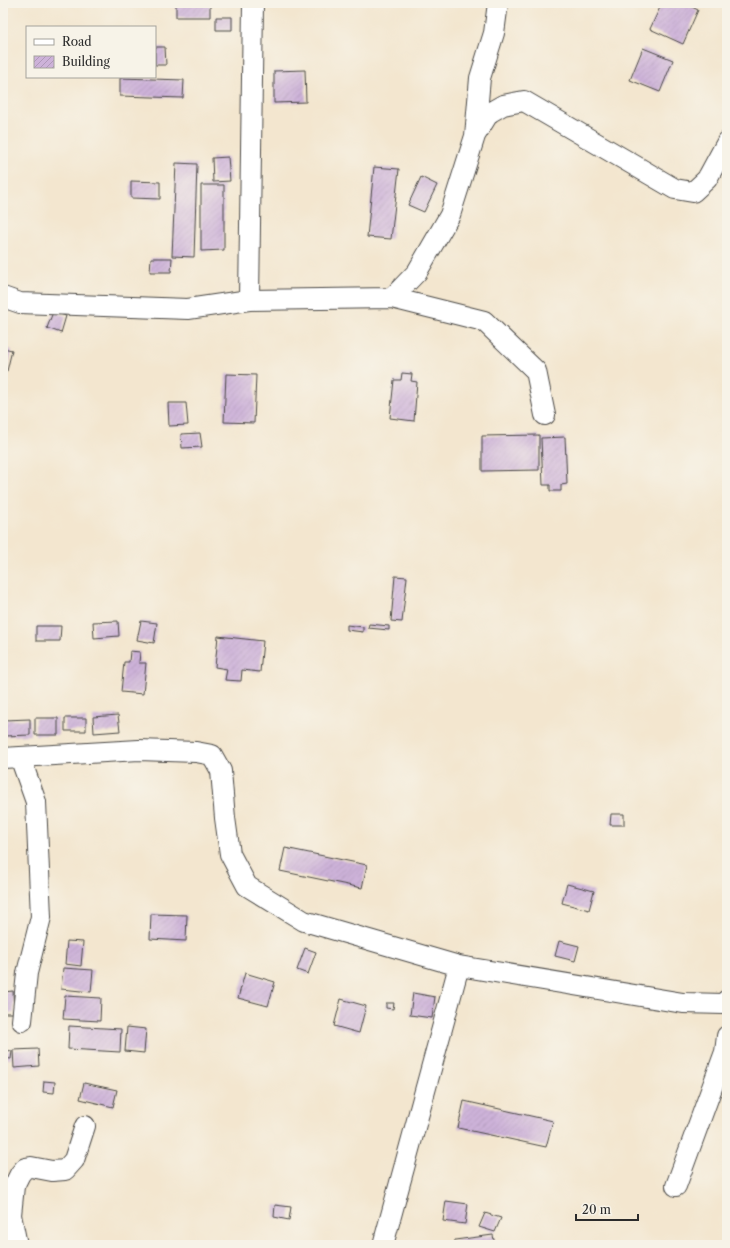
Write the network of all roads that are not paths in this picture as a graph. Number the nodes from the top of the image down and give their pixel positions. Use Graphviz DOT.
graph roads {
  1 [pos="253,3"];
  2 [pos="498,3"];
  3 [pos="475,136"];
  4 [pos="727,142"];
  5 [pos="3,298"];
  6 [pos="392,298"];
  7 [pos="249,300"];
  8 [pos="545,415"];
  9 [pos="12,758"];
  10 [pos="459,966"];
  11 [pos="726,1006"];
  12 [pos="22,1021"];
  13 [pos="727,1036"];
  14 [pos="85,1126"];
  15 [pos="676,1186"];
  16 [pos="17,1245"];
  17 [pos="384,1245"];
  1 -- 7 [label="street"];
  2 -- 3 [label="street"];
  3 -- 4 [label="street"];
  3 -- 6 [label="street"];
  5 -- 7 [label="street"];
  6 -- 7 [label="street"];
  6 -- 8 [label="street"];
  9 -- 10 [label="street"];
  9 -- 12 [label="street"];
  10 -- 11 [label="street"];
  10 -- 17 [label="street"];
  13 -- 15 [label="street"];
  14 -- 16 [label="street"];
}
